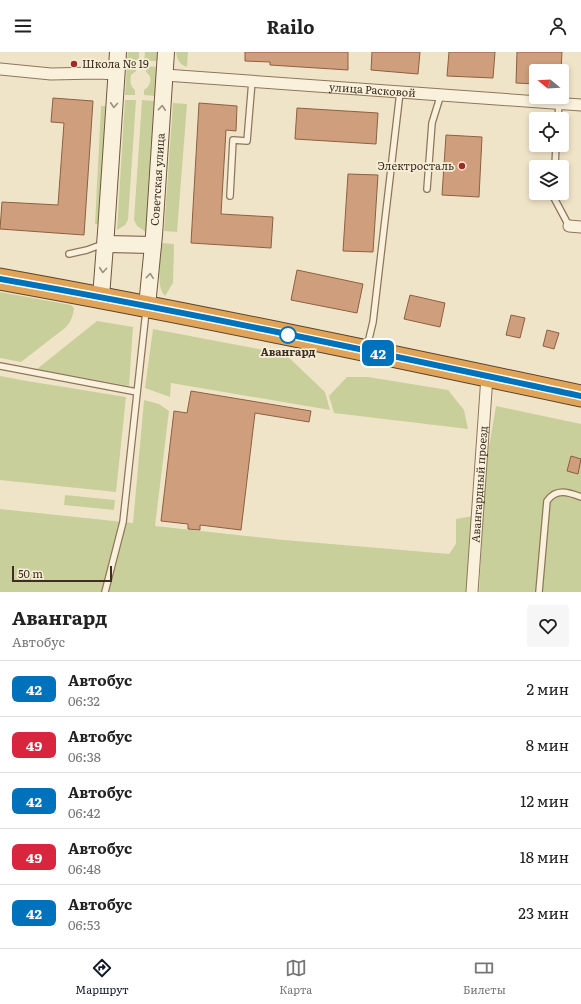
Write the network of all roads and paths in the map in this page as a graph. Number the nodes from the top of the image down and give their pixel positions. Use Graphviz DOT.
graph roads {
  1 [pos="118,52"];
  2 [pos="166,52"];
  3 [pos="0,69"];
  4 [pos="116,74"];
  5 [pos="165,75"];
  6 [pos="252,81"];
  7 [pos="400,92"];
  8 [pos="441,94"];
  9 [pos="529,101"];
  10 [pos="559,104"];
  11 [pos="581,105"];
  12 [pos="558,112"];
  13 [pos="427,189"];
  14 [pos="230,196"];
  15 [pos="555,200"];
  16 [pos="568,226"];
  17 [pos="581,227"];
  18 [pos="106,244"];
  19 [pos="153,245"];
  20 [pos="69,254"];
  21 [pos="0,279"];
  22 [pos="101,297"];
  23 [pos="146,306"];
  24 [pos="366,351"];
  25 [pos="0,366"];
  26 [pos="487,376"];
  27 [pos="137,392"];
  28 [pos="581,396"];
  29 [pos="581,497"];
  30 [pos="105,592"];
  31 [pos="472,592"];
  32 [pos="539,592"];
  1 -- 4 [label="main road"];
  2 -- 5 [label="main road, Советская улица"];
  3 -- 4 [label="street"];
  4 -- 18 [label="main road, one-way"];
  5 -- 6 [label="street, улица Расковой"];
  19 -- 5 [label="main road, Советская улица, one-way"];
  6 -- 7 [label="street, улица Расковой"];
  6 -- 14 [label="lane"];
  7 -- 8 [label="street, улица Расковой"];
  7 -- 24 [label="lane"];
  8 -- 9 [label="street, улица Расковой"];
  8 -- 13 [label="lane"];
  10 -- 11 [label="street, улица Расковой"];
  10 -- 12 [label="lane"];
  15 -- 16 [label="lane"];
  16 -- 17 [label="street"];
  18 -- 19 [label="main road"];
  18 -- 20 [label="lane"];
  18 -- 22 [label="main road, one-way"];
  23 -- 19 [label="main road, Советская улица, one-way"];
  21 -- 22 [label="highway"];
  22 -- 23 [label="highway"];
  23 -- 24 [label="highway"];
  23 -- 27 [label="lane"];
  24 -- 26 [label="highway"];
  25 -- 27 [label="lane"];
  26 -- 28 [label="highway"];
  26 -- 31 [label="street, Авангардный проезд"];
  27 -- 30 [label="lane"];
  29 -- 32 [label="lane"];
}
